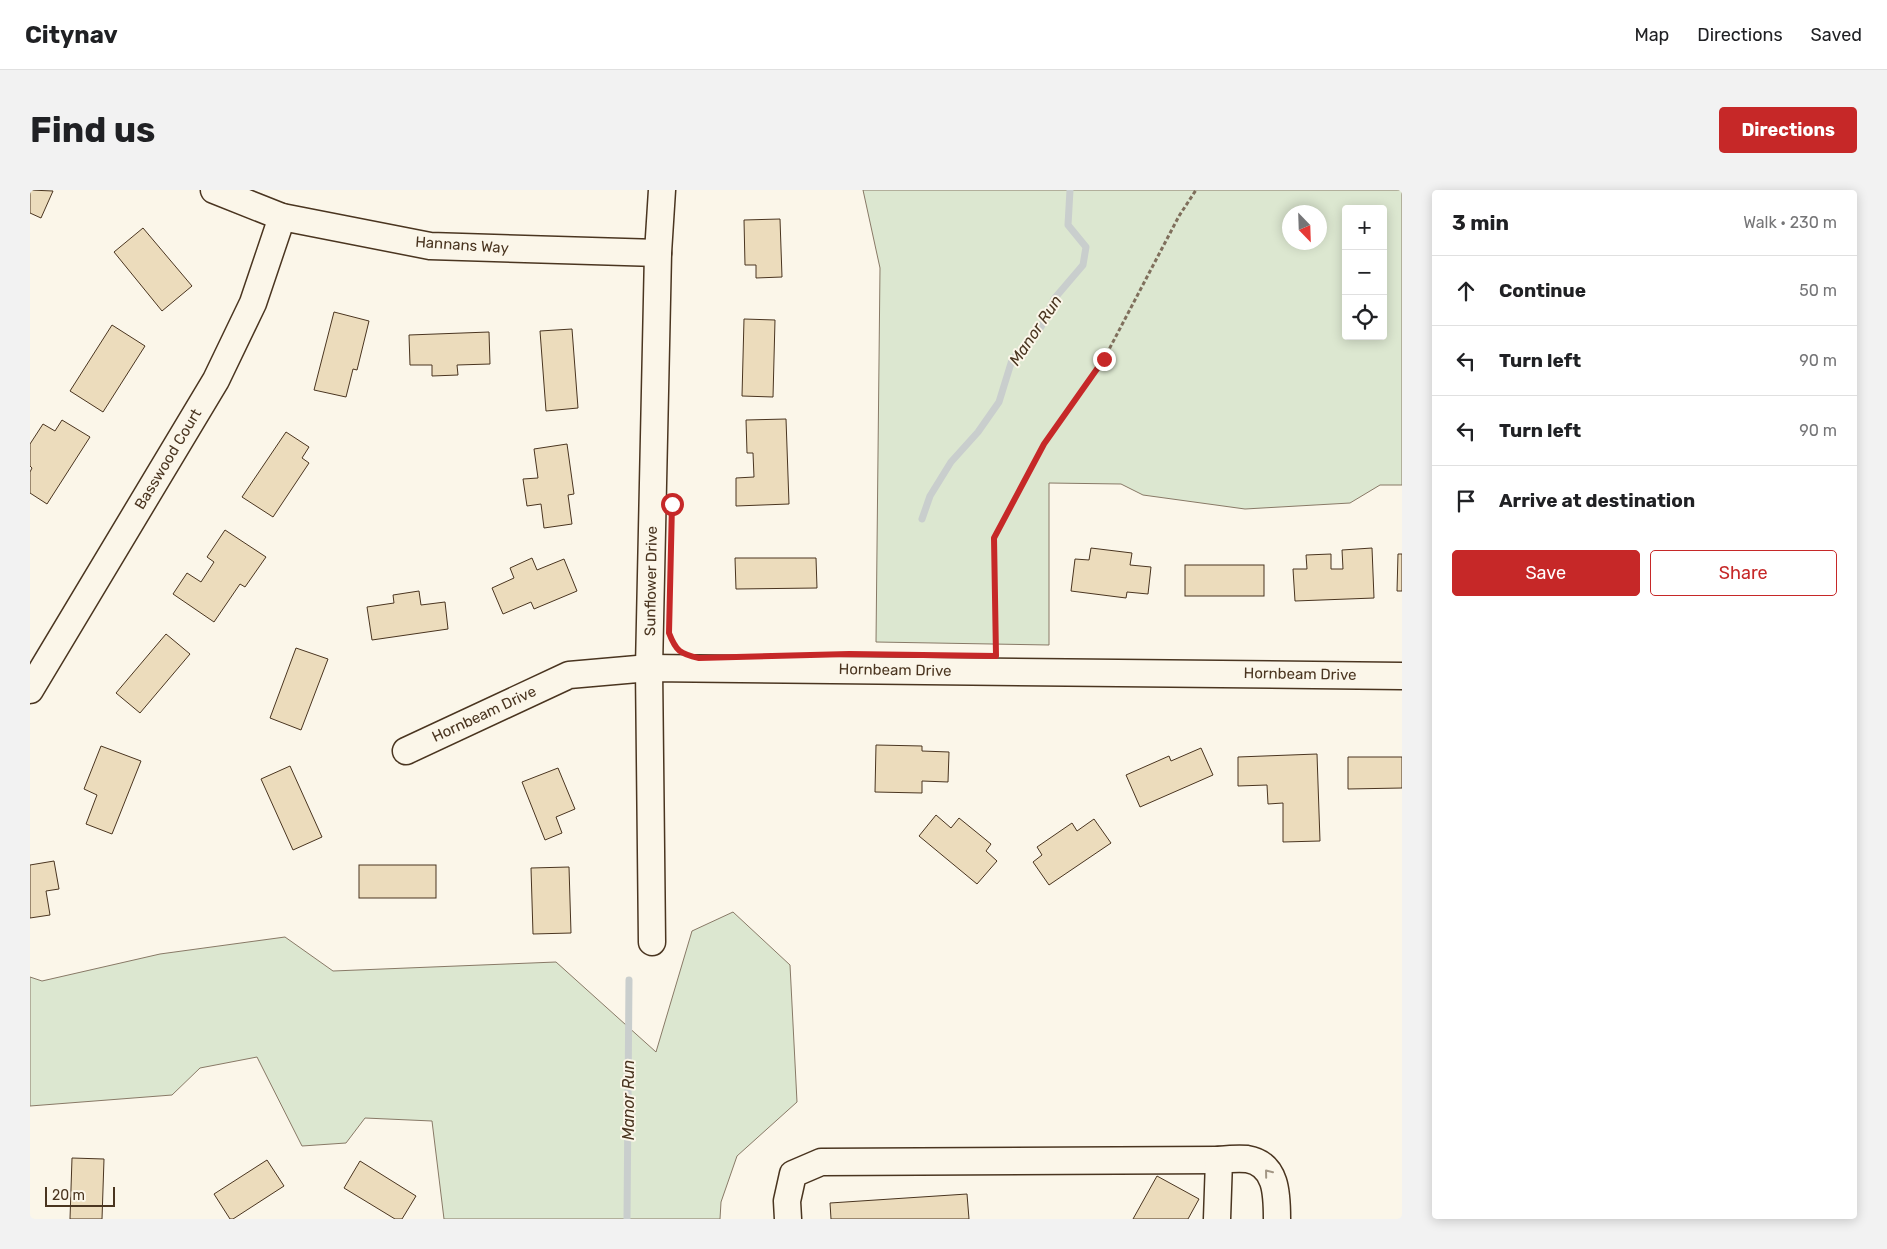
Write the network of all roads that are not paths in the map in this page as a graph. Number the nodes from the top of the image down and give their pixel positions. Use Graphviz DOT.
graph roads {
  1 [pos="214,190"];
  2 [pos="662,190"];
  3 [pos="282,217"];
  4 [pos="658,253"];
  5 [pos="649,668"];
  6 [pos="1402,676"];
  7 [pos="30,690"];
  8 [pos="406,751"];
  9 [pos="652,942"];
  10 [pos="1219,1160"];
  11 [pos="788,1219"];
  12 [pos="1217,1219"];
  13 [pos="1277,1219"];
  1 -- 3 [label="street, Hannans Way"];
  2 -- 4 [label="street, Sunflower Drive"];
  3 -- 4 [label="street, Hannans Way"];
  3 -- 7 [label="street, Basswood Court"];
  4 -- 5 [label="street, Sunflower Drive"];
  5 -- 6 [label="street, Hornbeam Drive"];
  5 -- 8 [label="street, Hornbeam Drive"];
  5 -- 9 [label="street, Sunflower Drive"];
  10 -- 11 [label="street"];
  10 -- 12 [label="street"];
  13 -- 10 [label="street, one-way"];
}
